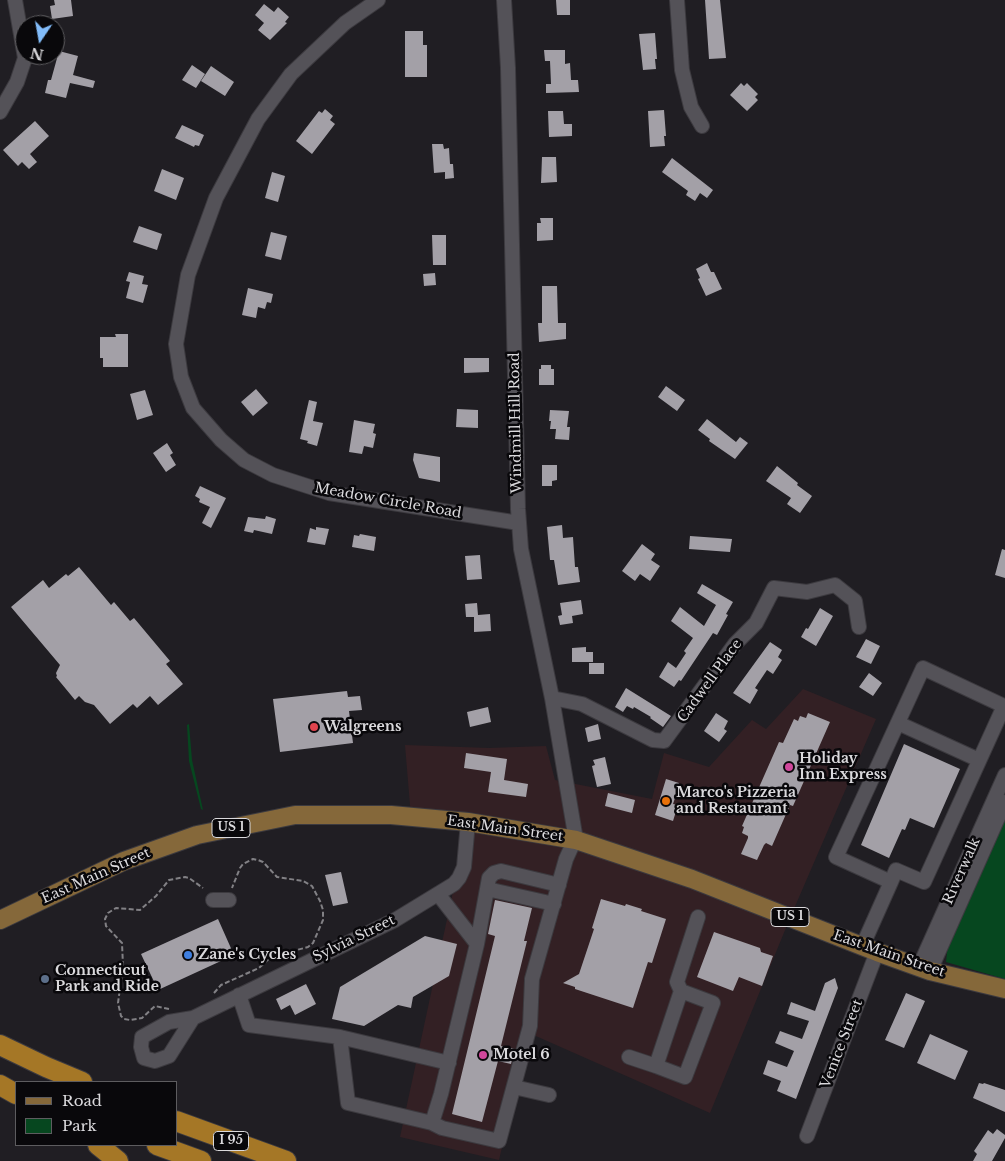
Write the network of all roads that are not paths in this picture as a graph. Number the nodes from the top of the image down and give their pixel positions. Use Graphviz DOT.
graph roads {
  1 [pos="15,0"];
  2 [pos="378,0"];
  3 [pos="504,0"];
  4 [pos="676,0"];
  5 [pos="0,112"];
  6 [pos="702,126"];
  7 [pos="519,523"];
  8 [pos="859,627"];
  9 [pos="552,698"];
  10 [pos="898,723"];
  11 [pos="979,760"];
  12 [pos="1005,775"];
  13 [pos="1005,802"];
  14 [pos="468,822"];
  15 [pos="576,840"];
  16 [pos="891,882"];
  17 [pos="559,885"];
  18 [pos="487,889"];
  19 [pos="231,894"];
  20 [pos="438,894"];
  21 [pos="213,900"];
  22 [pos="554,904"];
  23 [pos="698,917"];
  24 [pos="0,920"];
  25 [pos="478,944"];
  26 [pos="869,949"];
  27 [pos="924,969"];
  28 [pos="1005,989"];
  29 [pos="680,990"];
  30 [pos="239,995"];
  31 [pos="193,1018"];
  32 [pos="340,1036"];
  33 [pos="0,1045"];
  34 [pos="629,1057"];
  35 [pos="449,1063"];
  36 [pos="656,1066"];
  37 [pos="0,1076"];
  38 [pos="80,1081"];
  39 [pos="15,1084"];
  40 [pos="0,1085"];
  41 [pos="514,1086"];
  42 [pos="15,1093"];
  43 [pos="549,1095"];
  44 [pos="178,1122"];
  45 [pos="432,1123"];
  46 [pos="807,1136"];
  47 [pos="99,1146"];
  48 [pos="160,1146"];
  49 [pos="118,1161"];
  50 [pos="200,1161"];
  51 [pos="286,1161"];
  1 -- 5 [label="street"];
  2 -- 7 [label="street, Meadow Circle Road"];
  3 -- 7 [label="street, Windmill Hill Road"];
  4 -- 6 [label="street"];
  7 -- 9 [label="street, Windmill Hill Road"];
  8 -- 9 [label="street, Cadwell Place"];
  9 -- 15 [label="street, Windmill Hill Road"];
  10 -- 11 [label="street"];
  10 -- 11 [label="street"];
  10 -- 16 [label="street"];
  11 -- 16 [label="street"];
  12 -- 27 [label="street, Riverwalk"];
  13 -- 27 [label="street, Riverwalk"];
  14 -- 15 [label="main road, East Main Street / US 1"];
  14 -- 20 [label="street, Sylvia Street"];
  14 -- 24 [label="main road, East Main Street / US 1"];
  15 -- 17 [label="street"];
  15 -- 26 [label="main road, East Main Street / US 1"];
  16 -- 26 [label="street, Venice Street"];
  17 -- 18 [label="street"];
  17 -- 22 [label="street"];
  18 -- 22 [label="street"];
  18 -- 25 [label="street"];
  19 -- 21 [label="street"];
  20 -- 25 [label="street"];
  20 -- 30 [label="street, Sylvia Street"];
  22 -- 41 [label="street"];
  23 -- 29 [label="street"];
  25 -- 35 [label="street"];
  26 -- 27 [label="main road, East Main Street / US 1"];
  26 -- 46 [label="street, Venice Street"];
  27 -- 28 [label="main road, East Main Street / US 1"];
  29 -- 36 [label="street"];
  29 -- 36 [label="street"];
  30 -- 31 [label="street, Sylvia Street"];
  30 -- 32 [label="street"];
  32 -- 35 [label="street"];
  32 -- 45 [label="street"];
  33 -- 38 [label="highway"];
  34 -- 36 [label="street"];
  35 -- 45 [label="street"];
  37 -- 39 [label="highway"];
  40 -- 42 [label="highway"];
  41 -- 43 [label="street"];
  41 -- 45 [label="street"];
  44 -- 51 [label="highway, I 95"];
  47 -- 49 [label="highway"];
  48 -- 50 [label="highway, I 95"];
}
